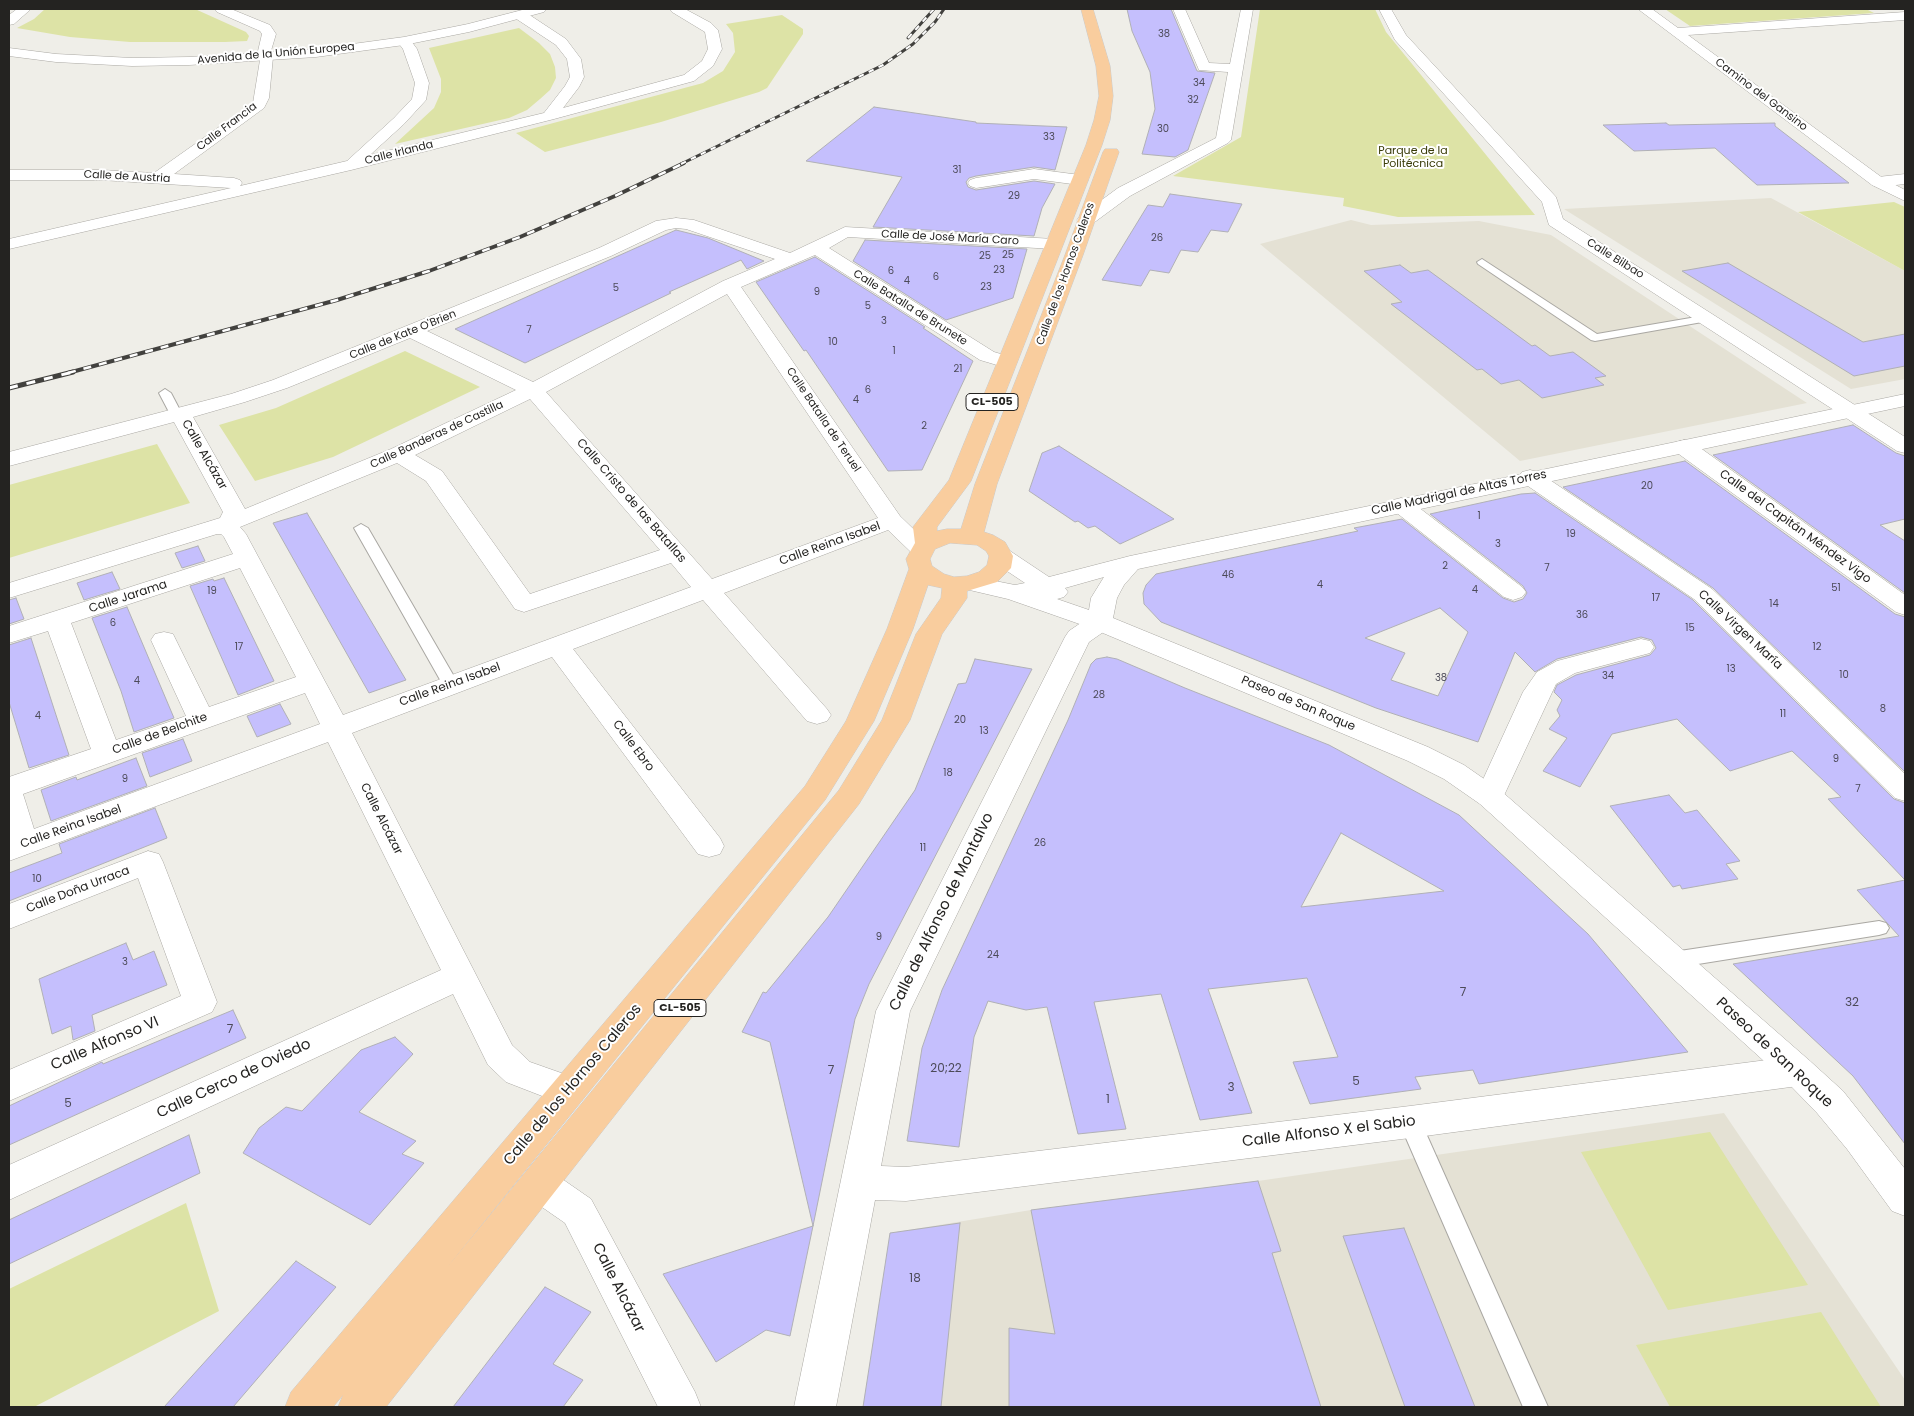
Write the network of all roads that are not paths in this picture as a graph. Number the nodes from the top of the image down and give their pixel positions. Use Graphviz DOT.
graph roads {
  1 [pos="25,9"];
  2 [pos="258,9"];
  3 [pos="540,9"];
  4 [pos="676,9"];
  5 [pos="1088,9"];
  6 [pos="1179,9"];
  7 [pos="1248,9"];
  8 [pos="1385,9"];
  9 [pos="1644,9"];
  10 [pos="227,11"];
  11 [pos="515,11"];
  12 [pos="1905,16"];
  13 [pos="9,21"];
  14 [pos="1676,32"];
  15 [pos="404,41"];
  16 [pos="9,43"];
  17 [pos="9,52"];
  18 [pos="266,54"];
  19 [pos="1236,68"];
  20 [pos="549,116"];
  21 [pos="1116,138"];
  22 [pos="1040,156"];
  23 [pos="351,165"];
  24 [pos="1034,174"];
  25 [pos="9,175"];
  26 [pos="157,179"];
  27 [pos="1905,179"];
  28 [pos="1878,182"];
  29 [pos="976,183"];
  30 [pos="1078,184"];
  31 [pos="1097,189"];
  32 [pos="242,190"];
  33 [pos="1124,192"];
  34 [pos="1905,196"];
  35 [pos="1086,220"];
  36 [pos="845,232"];
  37 [pos="9,244"];
  38 [pos="1054,244"];
  39 [pos="816,248"];
  40 [pos="789,258"];
  41 [pos="1482,262"];
  42 [pos="730,285"];
  43 [pos="1708,318"];
  44 [pos="411,331"];
  45 [pos="1007,362"];
  46 [pos="533,390"];
  47 [pos="165,393"];
  48 [pos="1905,400"];
  49 [pos="1853,411"];
  50 [pos="178,414"];
  51 [pos="1905,446"];
  52 [pos="1684,447"];
  53 [pos="399,454"];
  54 [pos="9,459"];
  55 [pos="1530,477"];
  56 [pos="1401,505"];
  57 [pos="892,521"];
  58 [pos="222,525"];
  59 [pos="361,528"];
  60 [pos="970,536"];
  61 [pos="676,553"];
  62 [pos="924,554"];
  63 [pos="1001,556"];
  64 [pos="246,558"];
  65 [pos="1130,563"];
  66 [pos="962,583"];
  67 [pos="1046,586"];
  68 [pos="708,590"];
  69 [pos="9,591"];
  70 [pos="1514,592"];
  71 [pos="1015,593"];
  72 [pos="1905,607"];
  73 [pos="57,619"];
  74 [pos="1100,622"];
  75 [pos="9,635"];
  76 [pos="164,640"];
  77 [pos="557,646"];
  78 [pos="1641,647"];
  79 [pos="312,681"];
  80 [pos="451,685"];
  81 [pos="817,715"];
  82 [pos="201,719"];
  83 [pos="335,728"];
  84 [pos="107,753"];
  85 [pos="9,788"];
  86 [pos="1905,791"];
  87 [pos="9,796"];
  88 [pos="1490,797"];
  89 [pos="709,846"];
  90 [pos="16,847"];
  91 [pos="9,917"];
  92 [pos="1879,928"];
  93 [pos="1673,960"];
  94 [pos="460,976"];
  95 [pos="200,1002"];
  96 [pos="1798,1071"];
  97 [pos="9,1086"];
  98 [pos="568,1091"];
  99 [pos="1410,1122"];
  100 [pos="859,1182"];
  101 [pos="9,1183"];
  102 [pos="539,1184"];
  103 [pos="1905,1199"];
  104 [pos="306,1407"];
  105 [pos="359,1407"];
  106 [pos="680,1407"];
  107 [pos="815,1407"];
  108 [pos="1536,1407"];
  1 -- 13 [label="street"];
  2 -- 10 [label="street"];
  3 -- 11 [label="street, Avenida de la Unión Europea"];
  4 -- 20 [label="street, Calle Irlanda"];
  5 -- 30 [label="main road, Calle de los Hornos Caleros / CL-505"];
  6 -- 19 [label="street"];
  7 -- 19 [label="street"];
  8 -- 43 [label="street, Calle Bilbao"];
  9 -- 14 [label="street, Camino del Gansino"];
  10 -- 18 [label="street, Calle Francia"];
  11 -- 15 [label="street, Avenida de la Unión Europea"];
  11 -- 18 [label="street, Avenida de la Unión Europea"];
  11 -- 20 [label="street"];
  12 -- 14 [label="street"];
  14 -- 28 [label="street, Camino del Gansino"];
  15 -- 18 [label="street, Avenida de la Unión Europea"];
  15 -- 23 [label="street"];
  16 -- 18 [label="street, Avenida de la Unión Europea"];
  17 -- 18 [label="street, Avenida de la Unión Europea"];
  18 -- 26 [label="street, Calle Francia"];
  19 -- 33 [label="street"];
  20 -- 23 [label="street, Calle Irlanda"];
  21 -- 31 [label="main road, Calle de los Hornos Caleros / CL-505"];
  22 -- 24 [label="street"];
  23 -- 32 [label="street, Calle Irlanda"];
  24 -- 29 [label="street"];
  24 -- 30 [label="street"];
  25 -- 26 [label="street, Calle de Austria"];
  26 -- 32 [label="street, Calle de Austria"];
  27 -- 28 [label="street"];
  28 -- 34 [label="street, Camino del Gansino"];
  30 -- 31 [label="street"];
  30 -- 38 [label="main road, Calle de los Hornos Caleros / CL-505"];
  31 -- 33 [label="street"];
  31 -- 35 [label="main road, Calle de los Hornos Caleros / CL-505"];
  32 -- 37 [label="street, Calle Irlanda"];
  33 -- 35 [label="street"];
  35 -- 60 [label="main road, Calle de los Hornos Caleros / CL-505"];
  36 -- 38 [label="street, Calle de José María Caro"];
  36 -- 39 [label="street, Calle Banderas de Castilla"];
  38 -- 45 [label="main road, Calle de los Hornos Caleros / CL-505"];
  39 -- 40 [label="street, Calle Banderas de Castilla"];
  39 -- 45 [label="street, Calle Batalla de Brunete"];
  40 -- 42 [label="street, Calle Banderas de Castilla"];
  40 -- 44 [label="street, Calle de Kate O'Brien"];
  41 -- 43 [label="lane"];
  42 -- 46 [label="street, Calle Banderas de Castilla"];
  42 -- 57 [label="street, Calle Batalla de Teruel"];
  43 -- 49 [label="street, Calle Bilbao"];
  44 -- 46 [label="street, Calle Cristo de las Batallas"];
  44 -- 50 [label="street, Calle de Kate O'Brien"];
  45 -- 62 [label="main road, Calle de los Hornos Caleros / CL-505"];
  46 -- 53 [label="street, Calle Banderas de Castilla"];
  46 -- 61 [label="street, Calle Cristo de las Batallas"];
  47 -- 50 [label="lane"];
  48 -- 49 [label="street, Calle Madrigal de Altas Torres"];
  49 -- 51 [label="street, Calle Bilbao"];
  49 -- 52 [label="street, Calle Madrigal de Altas Torres"];
  50 -- 54 [label="street, Calle de Kate O'Brien"];
  50 -- 58 [label="street, Calle Alcázar"];
  52 -- 55 [label="street, Calle Madrigal de Altas Torres"];
  52 -- 72 [label="street, Calle del Capitán Méndez Vigo"];
  53 -- 58 [label="street, Calle Banderas de Castilla"];
  53 -- 61 [label="street"];
  55 -- 56 [label="street, Calle Madrigal de Altas Torres"];
  55 -- 86 [label="street, Calle Virgen María"];
  56 -- 65 [label="street, Calle Madrigal de Altas Torres"];
  56 -- 70 [label="street"];
  57 -- 62 [label="street, Calle Batalla de Teruel"];
  57 -- 68 [label="street, Calle Reina Isabel"];
  58 -- 64 [label="street, Calle Alcázar"];
  58 -- 69 [label="street, Calle Banderas de Castilla"];
  59 -- 80 [label="lane"];
  60 -- 62 [label="main road"];
  60 -- 63 [label="main road"];
  61 -- 68 [label="street, Calle Cristo de las Batallas"];
  62 -- 66 [label="main road"];
  62 -- 98 [label="main road, Calle de los Hornos Caleros / CL-505"];
  63 -- 66 [label="main road"];
  63 -- 67 [label="street, Paseo de San Roque"];
  64 -- 73 [label="street, Calle Jarama"];
  64 -- 79 [label="street, Calle Alcázar"];
  65 -- 67 [label="street, Calle Madrigal de Altas Torres"];
  65 -- 74 [label="street"];
  66 -- 71 [label="street, Paseo de San Roque"];
  66 -- 102 [label="main road, CL-505"];
  67 -- 71 [label="street, Calle Madrigal de Altas Torres"];
  67 -- 74 [label="street, Paseo de San Roque"];
  68 -- 77 [label="street, Calle Reina Isabel"];
  68 -- 81 [label="street, Calle Cristo de las Batallas"];
  71 -- 74 [label="street, Paseo de San Roque"];
  73 -- 75 [label="street, Calle Jarama"];
  73 -- 84 [label="street"];
  74 -- 88 [label="street, Paseo de San Roque"];
  74 -- 100 [label="street, Calle de Alfonso de Montalvo"];
  76 -- 82 [label="street"];
  77 -- 80 [label="street, Calle Reina Isabel"];
  77 -- 89 [label="street, Calle Ebro"];
  78 -- 88 [label="street"];
  79 -- 82 [label="street, Calle de Belchite"];
  79 -- 83 [label="street, Calle Alcázar"];
  80 -- 83 [label="street, Calle Reina Isabel"];
  82 -- 84 [label="street, Calle de Belchite"];
  83 -- 90 [label="street, Calle Reina Isabel"];
  83 -- 94 [label="street, Calle Alcázar"];
  84 -- 85 [label="street, Calle de Belchite"];
  87 -- 90 [label="street"];
  88 -- 93 [label="street, Paseo de San Roque"];
  91 -- 95 [label="street, Calle Doña Urraca"];
  92 -- 93 [label="lane"];
  93 -- 96 [label="street, Paseo de San Roque"];
  94 -- 98 [label="street, Calle Alcázar"];
  94 -- 101 [label="street, Calle Cerco de Oviedo"];
  95 -- 97 [label="street, Calle Alfonso VI"];
  96 -- 99 [label="street, Calle Alfonso X el Sabio"];
  96 -- 103 [label="street, Paseo de San Roque"];
  98 -- 104 [label="main road, Calle de los Hornos Caleros / CL-505"];
  99 -- 100 [label="street, Calle Alfonso X el Sabio"];
  99 -- 108 [label="lane"];
  100 -- 107 [label="street, Calle de Alfonso de Montalvo"];
  102 -- 105 [label="main road, CL-505"];
  102 -- 106 [label="street, Calle Alcázar"];
}
